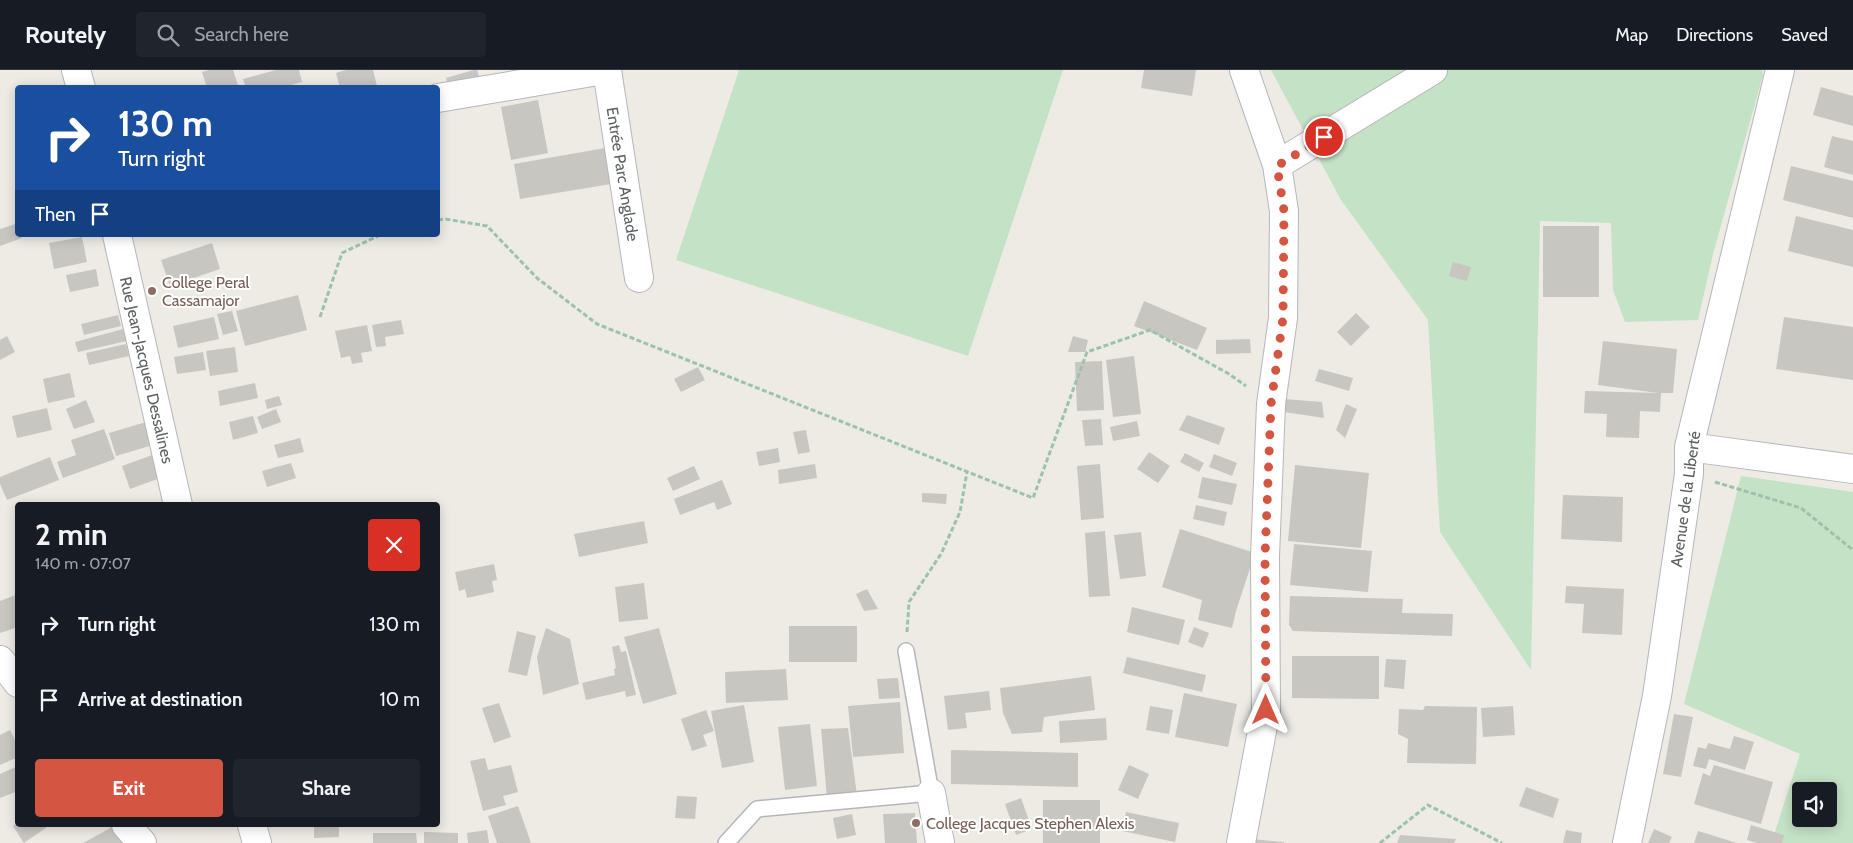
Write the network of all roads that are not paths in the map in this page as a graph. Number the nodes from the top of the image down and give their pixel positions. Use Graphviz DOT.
graph roads {
  1 [pos="76,70"];
  2 [pos="605,70"];
  3 [pos="1244,70"];
  4 [pos="1433,70"];
  5 [pos="1780,70"];
  6 [pos="80,85"];
  7 [pos="440,98"];
  8 [pos="1277,166"];
  9 [pos="117,237"];
  10 [pos="639,278"];
  11 [pos="1689,447"];
  12 [pos="1853,469"];
  13 [pos="177,502"];
  14 [pos="906,650"];
  15 [pos="0,660"];
  16 [pos="15,678"];
  17 [pos="931,793"];
  18 [pos="128,827"];
  19 [pos="253,827"];
  20 [pos="142,843"];
  21 [pos="257,843"];
  22 [pos="726,843"];
  23 [pos="940,843"];
  24 [pos="1241,843"];
  25 [pos="1627,843"];
  1 -- 6 [label="street"];
  2 -- 7 [label="street"];
  2 -- 10 [label="street, Entrée Parc Anglade"];
  3 -- 8 [label="street"];
  4 -- 8 [label="street"];
  5 -- 11 [label="street, Avenue de la Liberté"];
  8 -- 24 [label="street"];
  9 -- 13 [label="street, Rue Jean-Jacques Dessalines"];
  11 -- 12 [label="street"];
  11 -- 25 [label="street, Avenue de la Liberté"];
  14 -- 17 [label="lane"];
  15 -- 16 [label="street"];
  17 -- 22 [label="lane"];
  17 -- 23 [label="street"];
  18 -- 20 [label="street"];
  19 -- 21 [label="street"];
}
